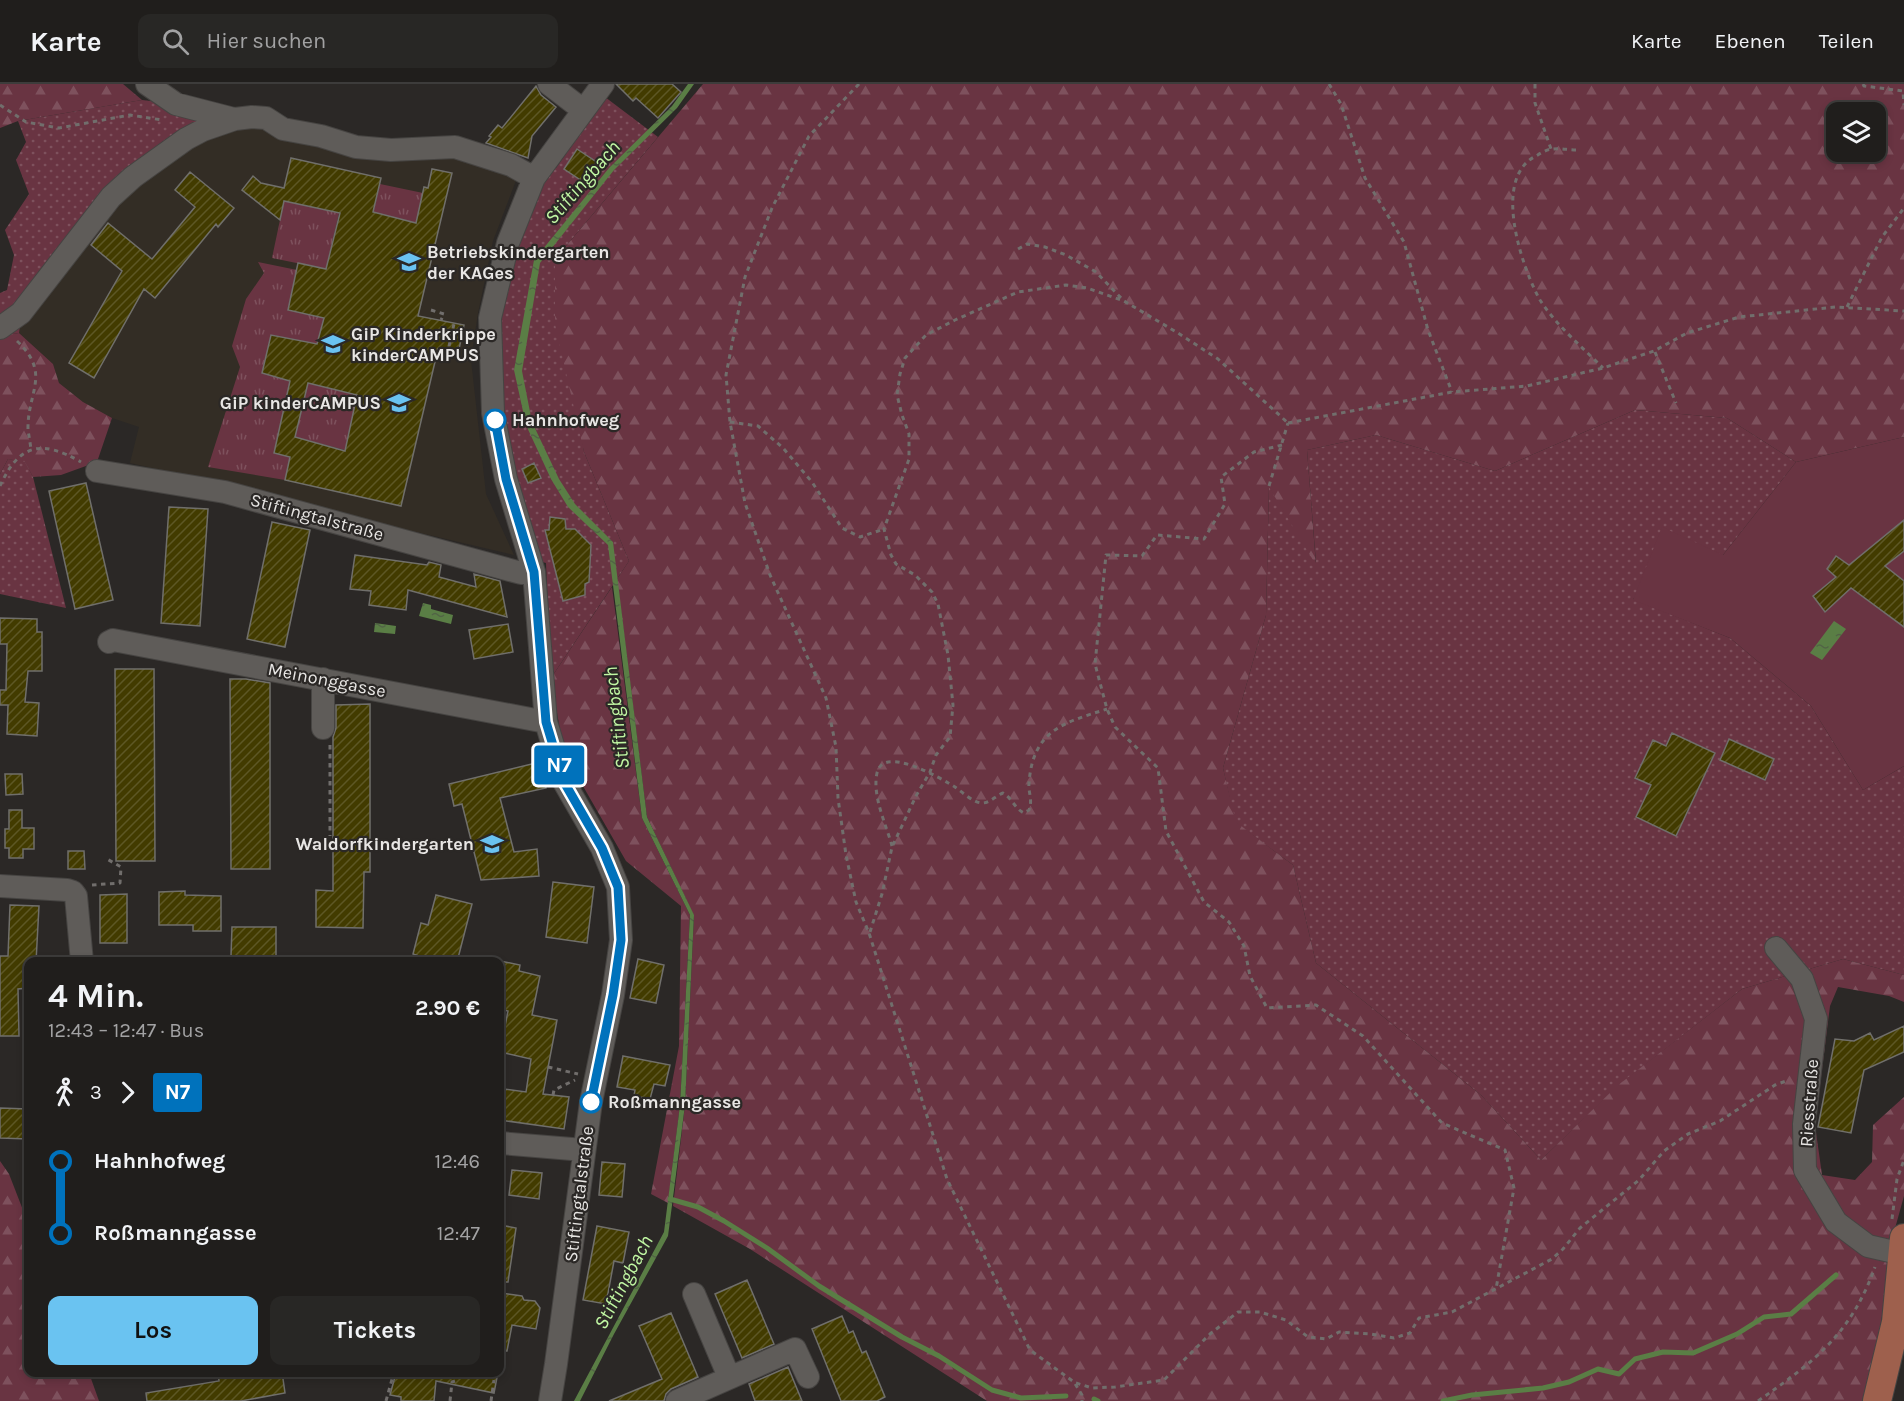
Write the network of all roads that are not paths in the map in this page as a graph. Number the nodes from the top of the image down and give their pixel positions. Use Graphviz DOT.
graph roads {
  1 [pos="147,84"];
  2 [pos="549,84"];
  3 [pos="603,84"];
  4 [pos="583,110"];
  5 [pos="235,119"];
  6 [pos="534,177"];
  7 [pos="1,327"];
  8 [pos="97,471"];
  9 [pos="534,572"];
  10 [pos="109,642"];
  11 [pos="323,679"];
  12 [pos="546,722"];
  13 [pos="326,735"];
  14 [pos="0,886"];
  15 [pos="1776,948"];
  16 [pos="82,957"];
  17 [pos="504,1143"];
  18 [pos="584,1150"];
  19 [pos="1894,1248"];
  20 [pos="694,1294"];
  21 [pos="729,1377"];
  22 [pos="808,1377"];
  23 [pos="549,1401"];
  24 [pos="677,1401"];
  25 [pos="1877,1401"];
  1 -- 5 [label="street"];
  2 -- 4 [label="street"];
  3 -- 4 [label="street, Stiftingtalstraße"];
  4 -- 6 [label="street, Stiftingtalstraße"];
  5 -- 6 [label="street"];
  5 -- 7 [label="street"];
  6 -- 9 [label="street, Stiftingtalstraße"];
  8 -- 9 [label="street, Stiftingtalstraße"];
  9 -- 12 [label="street, Stiftingtalstraße"];
  10 -- 11 [label="street, Meinonggasse"];
  11 -- 12 [label="street, Meinonggasse"];
  11 -- 13 [label="street"];
  12 -- 18 [label="street, Stiftingtalstraße"];
  14 -- 16 [label="street"];
  15 -- 19 [label="street, Riesstraße"];
  17 -- 18 [label="street"];
  18 -- 23 [label="street, Stiftingtalstraße"];
  19 -- 25 [label="main road"];
  20 -- 21 [label="street"];
  21 -- 22 [label="street"];
  21 -- 24 [label="street"];
}
